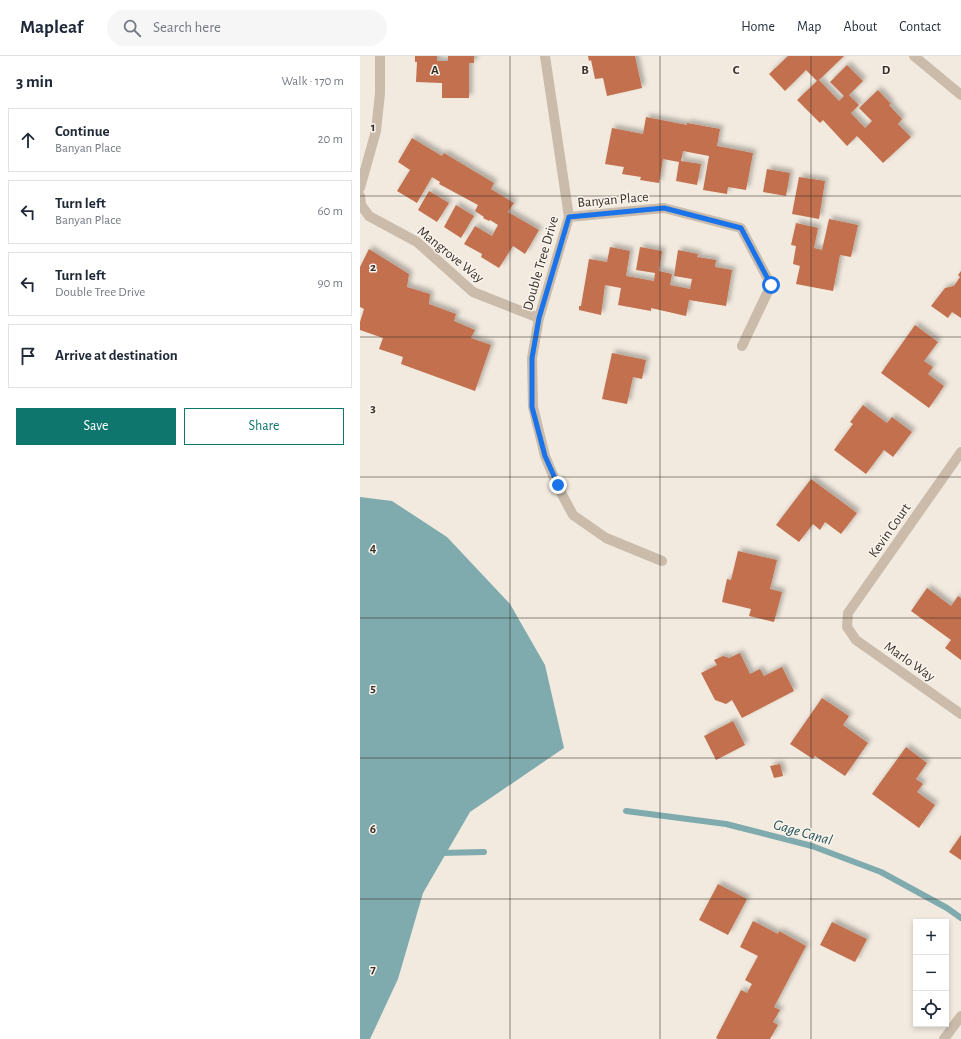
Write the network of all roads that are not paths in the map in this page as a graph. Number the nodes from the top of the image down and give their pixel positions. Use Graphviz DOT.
graph roads {
  1 [pos="380,56"];
  2 [pos="546,56"];
  3 [pos="914,56"];
  4 [pos="961,95"];
  5 [pos="360,188"];
  6 [pos="360,196"];
  7 [pos="569,217"];
  8 [pos="539,318"];
  9 [pos="742,346"];
  10 [pos="961,452"];
  11 [pos="662,561"];
  12 [pos="848,627"];
  13 [pos="961,714"];
  14 [pos="961,1016"];
  15 [pos="944,1039"];
  1 -- 5 [label="street"];
  2 -- 7 [label="street, Double Tree Drive"];
  3 -- 4 [label="street"];
  6 -- 8 [label="street, Mangrove Way"];
  7 -- 8 [label="street, Double Tree Drive"];
  7 -- 9 [label="street, Banyan Place"];
  8 -- 11 [label="street, Double Tree Drive"];
  10 -- 12 [label="street, Kevin Court"];
  12 -- 13 [label="street, Marlo Way"];
  14 -- 15 [label="street"];
}
